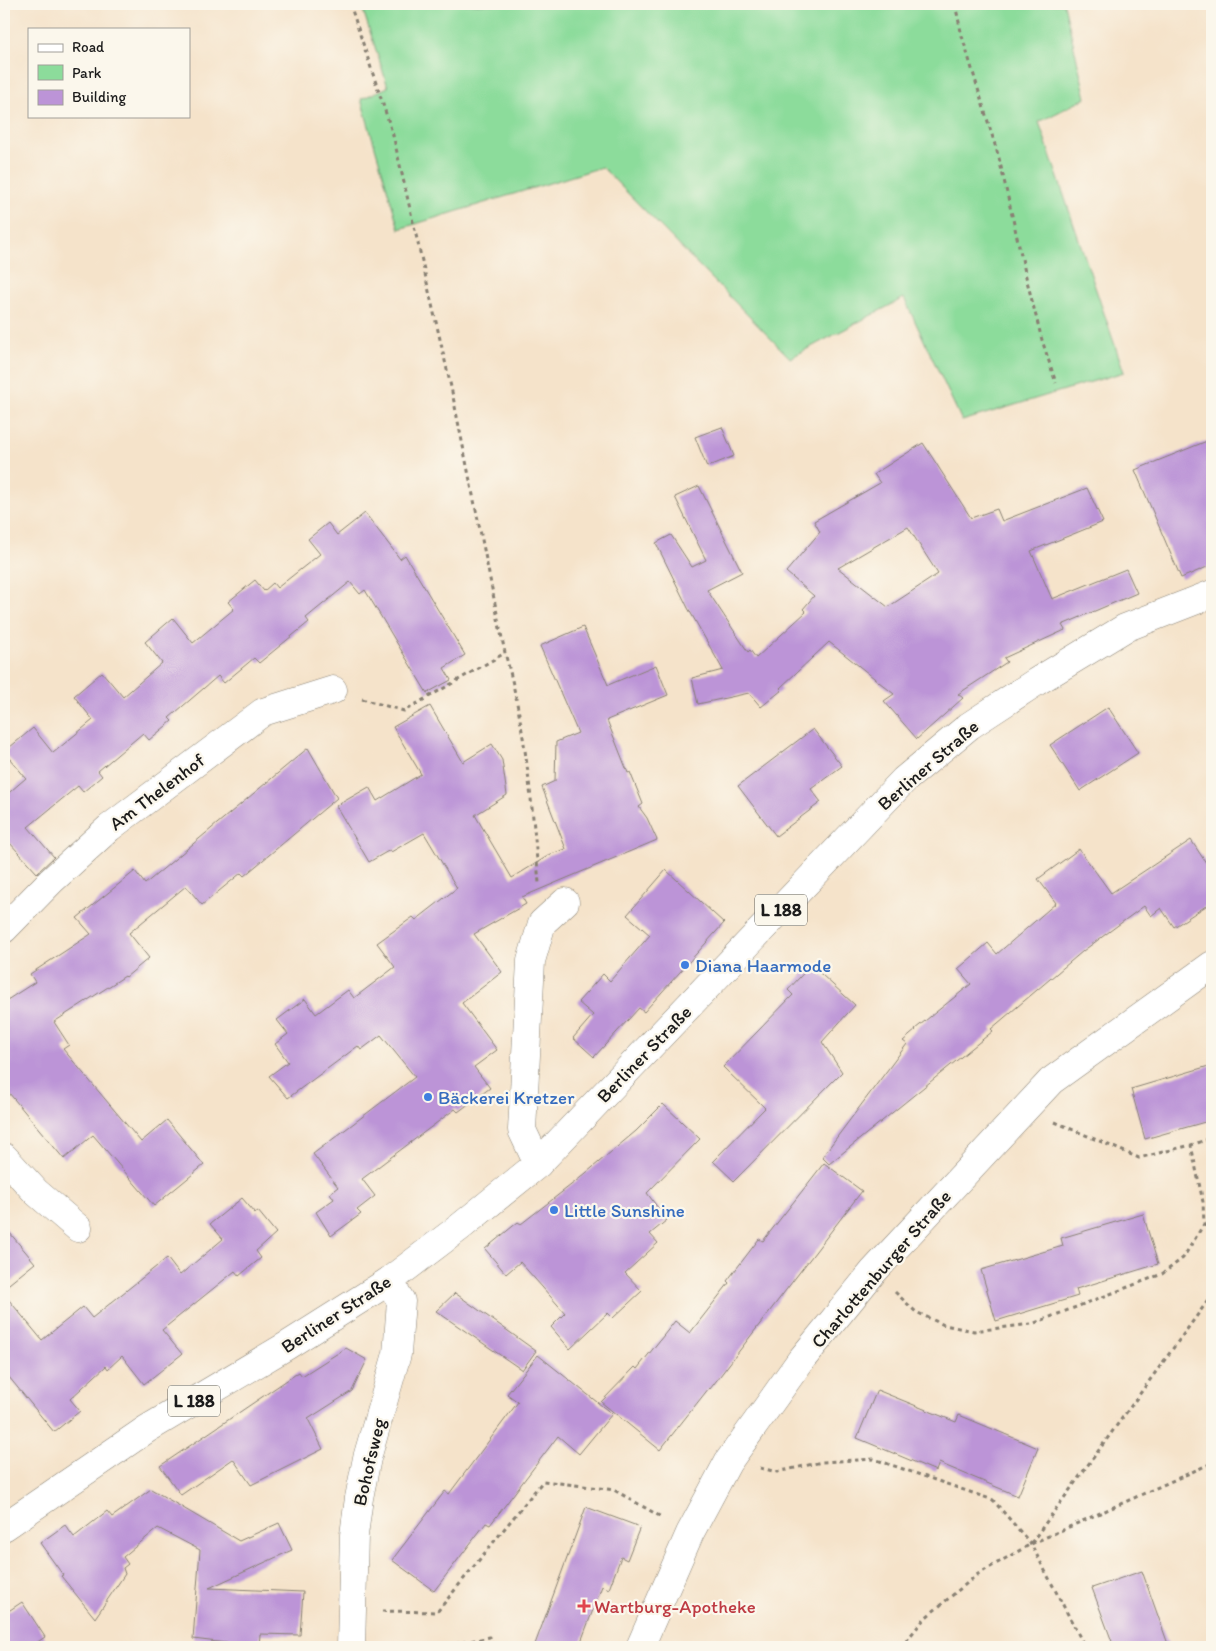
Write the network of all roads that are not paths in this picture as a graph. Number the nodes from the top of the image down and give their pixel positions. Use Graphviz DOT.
graph roads {
  1 [pos="1212,594"];
  2 [pos="333,690"];
  3 [pos="565,902"];
  4 [pos="4,929"];
  5 [pos="1212,964"];
  6 [pos="4,1157"];
  7 [pos="538,1164"];
  8 [pos="78,1228"];
  9 [pos="389,1281"];
  10 [pos="4,1527"];
  11 [pos="351,1647"];
  12 [pos="640,1647"];
  1 -- 7 [label="street, Berliner Straße / L 188"];
  2 -- 4 [label="street, Am Thelenhof"];
  3 -- 7 [label="street"];
  5 -- 12 [label="street, Charlottenburger Straße"];
  6 -- 8 [label="street"];
  7 -- 9 [label="street, Berliner Straße / L 188"];
  9 -- 10 [label="street, Berliner Straße / L 188"];
  9 -- 11 [label="street, Bohofsweg"];
}
